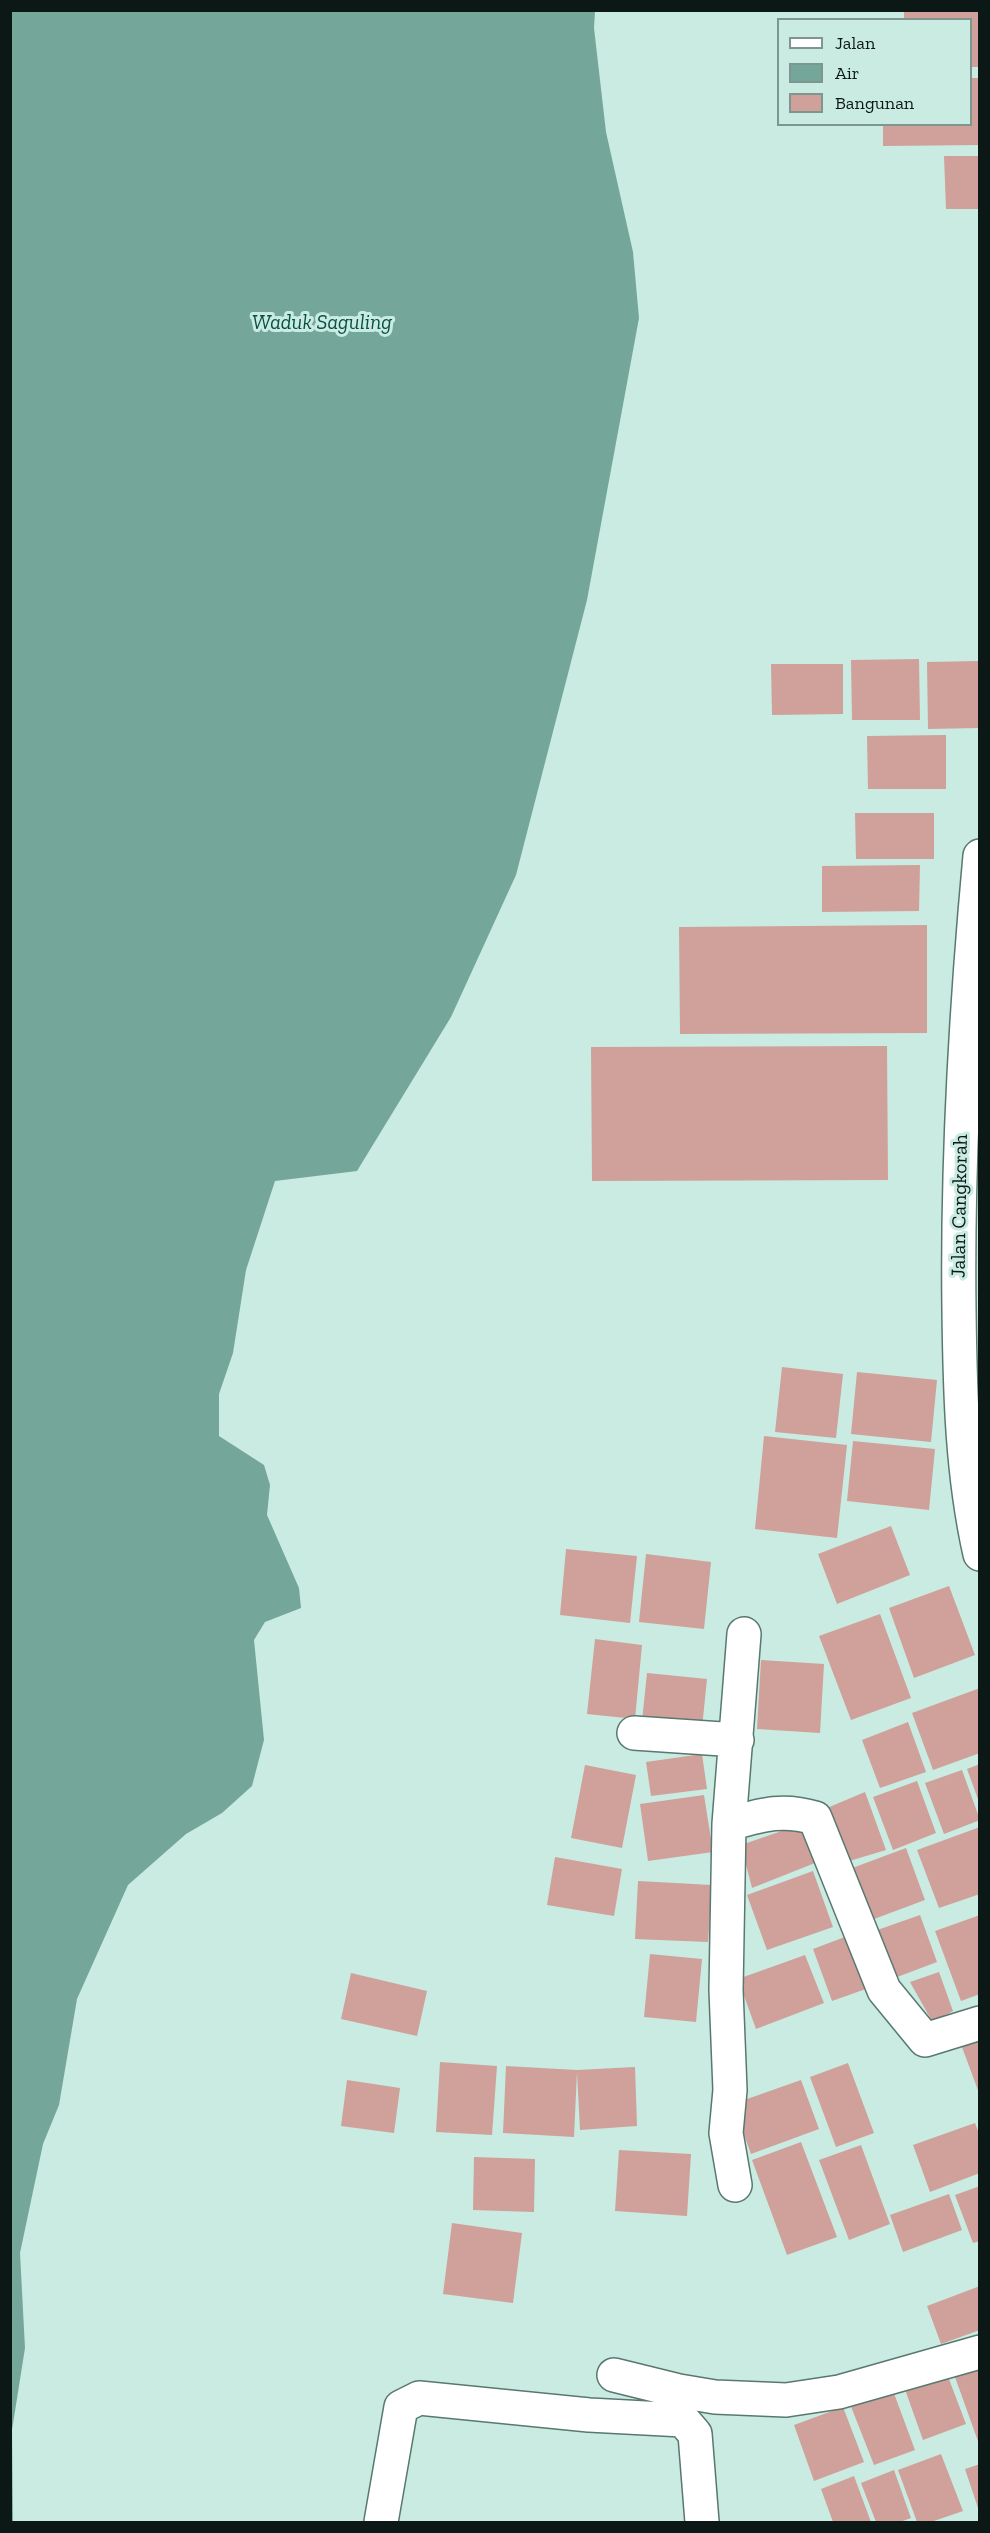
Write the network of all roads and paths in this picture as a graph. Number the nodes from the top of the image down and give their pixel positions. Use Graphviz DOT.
graph roads {
  1 [pos="980,856"];
  2 [pos="980,1554"];
  3 [pos="744,1634"];
  4 [pos="633,1733"];
  5 [pos="737,1740"];
  6 [pos="729,1824"];
  7 [pos="980,2023"];
  8 [pos="735,2185"];
  9 [pos="980,2352"];
  10 [pos="614,2375"];
  11 [pos="381,2523"];
  12 [pos="702,2523"];
  1 -- 2 [label="street, Jalan Cangkorah"];
  3 -- 5 [label="street"];
  4 -- 5 [label="street"];
  5 -- 6 [label="street"];
  6 -- 7 [label="street"];
  6 -- 8 [label="street"];
  9 -- 10 [label="street"];
  11 -- 12 [label="street"];
}
